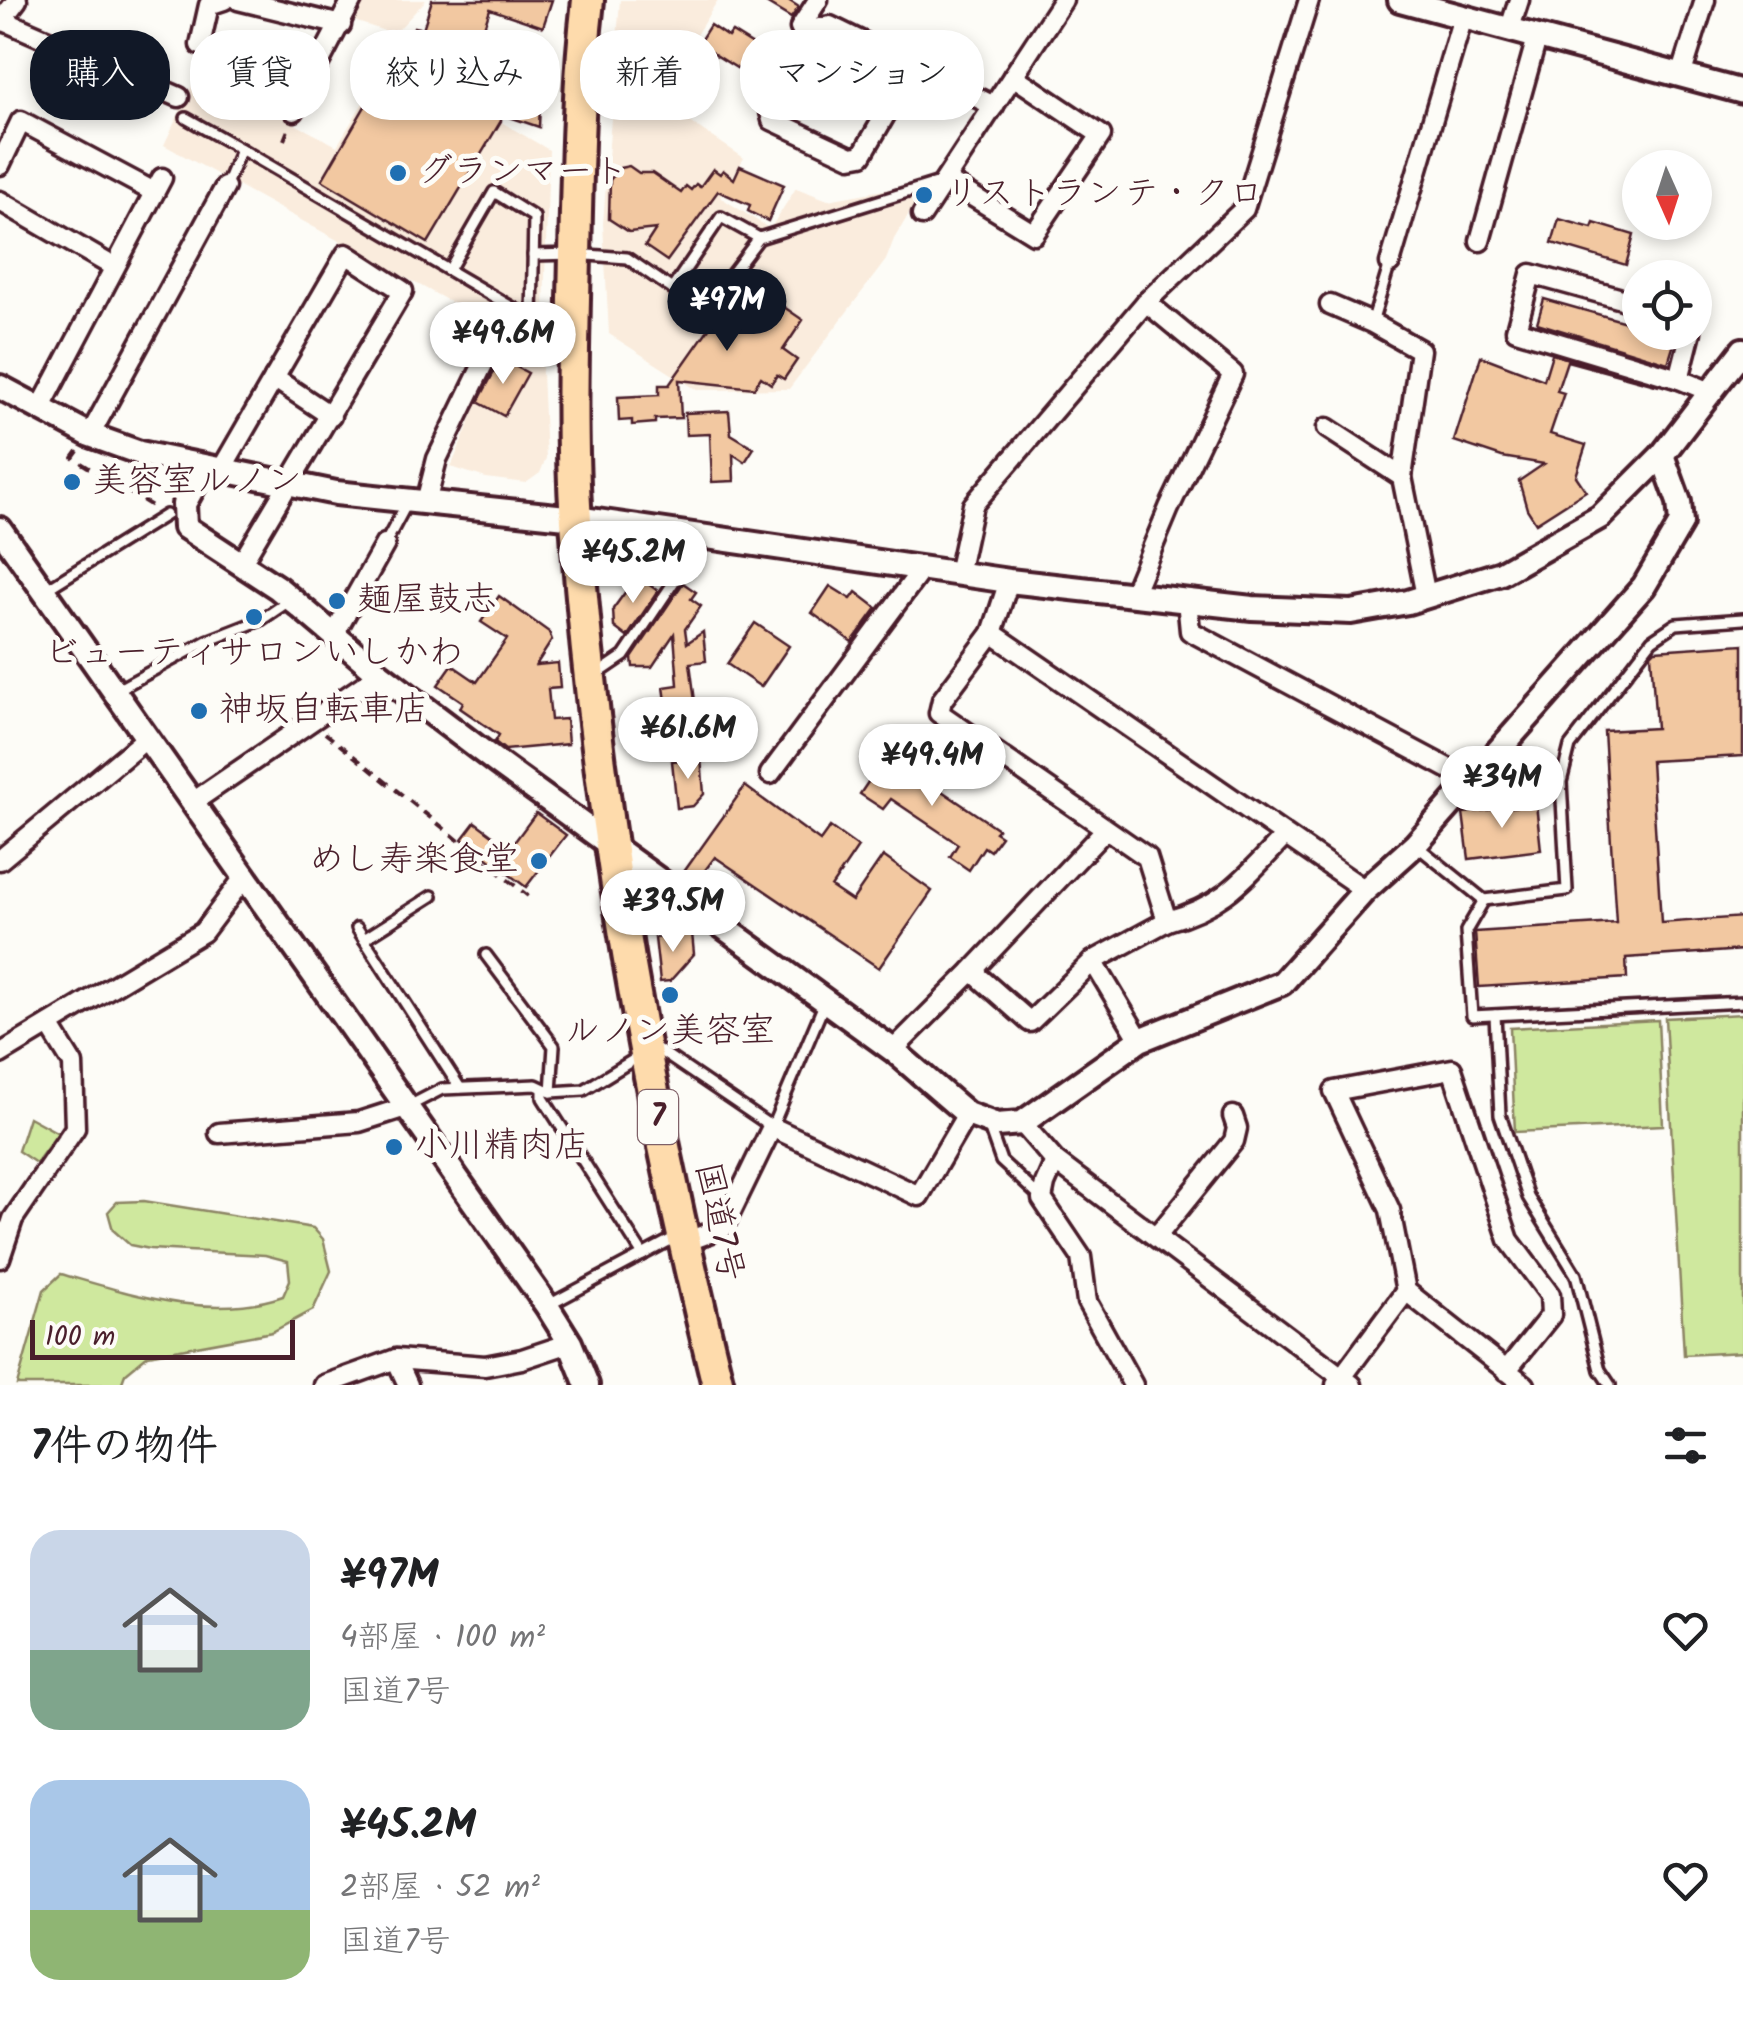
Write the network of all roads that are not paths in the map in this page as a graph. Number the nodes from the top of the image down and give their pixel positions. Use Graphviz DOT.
graph roads {
  1 [pos="17,0"];
  2 [pos="224,0"];
  3 [pos="238,0"];
  4 [pos="352,0"];
  5 [pos="588,0"];
  6 [pos="818,0"];
  7 [pos="1063,0"];
  8 [pos="1310,0"];
  9 [pos="1400,0"];
  10 [pos="1519,0"];
  11 [pos="1705,0"];
  12 [pos="271,3"];
  13 [pos="1464,17"];
  14 [pos="1,21"];
  15 [pos="340,25"];
  16 [pos="800,28"];
  17 [pos="203,30"];
  18 [pos="1509,30"];
  19 [pos="1538,38"];
  20 [pos="330,44"];
  21 [pos="914,67"];
  22 [pos="1013,76"];
  23 [pos="1681,76"];
  24 [pos="1743,92"];
  25 [pos="179,97"];
  26 [pos="984,101"];
  27 [pos="994,106"];
  28 [pos="186,118"];
  29 [pos="241,149"];
  30 [pos="0,165"];
  31 [pos="946,180"];
  32 [pos="225,188"];
  33 [pos="0,201"];
  34 [pos="922,214"];
  35 [pos="759,238"];
  36 [pos="1480,241"];
  37 [pos="575,254"];
  38 [pos="534,255"];
  39 [pos="1390,263"];
  40 [pos="114,267"];
  41 [pos="448,270"];
  42 [pos="672,289"];
  43 [pos="1622,299"];
  44 [pos="1146,302"];
  45 [pos="1330,305"];
  46 [pos="1372,323"];
  47 [pos="1686,350"];
  48 [pos="1743,350"];
  49 [pos="486,358"];
  50 [pos="274,378"];
  51 [pos="1679,378"];
  52 [pos="0,387"];
  53 [pos="1712,392"];
  54 [pos="40,409"];
  55 [pos="330,416"];
  56 [pos="1327,428"];
  57 [pos="90,435"];
  58 [pos="1662,454"];
  59 [pos="213,469"];
  60 [pos="1402,477"];
  61 [pos="290,485"];
  62 [pos="417,502"];
  63 [pos="166,516"];
  64 [pos="576,518"];
  65 [pos="0,529"];
  66 [pos="704,538"];
  67 [pos="385,544"];
  68 [pos="241,564"];
  69 [pos="922,568"];
  70 [pos="958,574"];
  71 [pos="1009,581"];
  72 [pos="44,591"];
  73 [pos="1133,594"];
  74 [pos="1426,596"];
  75 [pos="292,600"];
  76 [pos="1186,600"];
  77 [pos="1743,619"];
  78 [pos="992,633"];
  79 [pos="334,635"];
  80 [pos="380,674"];
  81 [pos="591,679"];
  82 [pos="116,691"];
  83 [pos="148,737"];
  84 [pos="770,774"];
  85 [pos="1472,781"];
  86 [pos="193,802"];
  87 [pos="1104,830"];
  88 [pos="1284,836"];
  89 [pos="1414,845"];
  90 [pos="613,846"];
  91 [pos="0,860"];
  92 [pos="246,876"];
  93 [pos="1365,890"];
  94 [pos="432,896"];
  95 [pos="1484,900"];
  96 [pos="1167,921"];
  97 [pos="357,928"];
  98 [pos="364,939"];
  99 [pos="486,955"];
  100 [pos="1092,962"];
  101 [pos="972,971"];
  102 [pos="825,1002"];
  103 [pos="1743,1002"];
  104 [pos="1496,1015"];
  105 [pos="49,1025"];
  106 [pos="1140,1040"];
  107 [pos="644,1046"];
  108 [pos="892,1050"];
  109 [pos="0,1054"];
  110 [pos="460,1088"];
  111 [pos="547,1090"];
  112 [pos="409,1106"];
  113 [pos="1233,1116"];
  114 [pos="977,1117"];
  115 [pos="1022,1123"];
  116 [pos="772,1127"];
  117 [pos="220,1133"];
  118 [pos="1054,1161"];
  119 [pos="1042,1198"];
  120 [pos="1157,1236"];
  121 [pos="682,1239"];
  122 [pos="643,1255"];
  123 [pos="0,1258"];
  124 [pos="1406,1291"];
  125 [pos="547,1306"];
  126 [pos="570,1343"];
  127 [pos="396,1359"];
  128 [pos="1506,1370"];
  129 [pos="1344,1382"];
  130 [pos="324,1385"];
  131 [pos="408,1385"];
  132 [pos="588,1385"];
  133 [pos="718,1385"];
  134 [pos="1133,1385"];
  135 [pos="1525,1385"];
  136 [pos="1610,1385"];
  1 -- 14 [label="street"];
  2 -- 17 [label="street"];
  3 -- 12 [label="street"];
  4 -- 15 [label="street"];
  5 -- 37 [label="highway, 国道7号 / 7"];
  6 -- 16 [label="street"];
  7 -- 22 [label="street"];
  8 -- 44 [label="street"];
  9 -- 13 [label="street"];
  10 -- 18 [label="street"];
  11 -- 23 [label="street"];
  12 -- 15 [label="street"];
  13 -- 18 [label="street"];
  13 -- 39 [label="street"];
  14 -- 25 [label="street"];
  15 -- 20 [label="street"];
  18 -- 19 [label="street"];
  19 -- 23 [label="street"];
  19 -- 36 [label="street"];
  21 -- 21 [label="street"];
  22 -- 27 [label="street"];
  22 -- 31 [label="street"];
  23 -- 24 [label="street"];
  26 -- 27 [label="street"];
  27 -- 31 [label="street"];
  28 -- 29 [label="lane"];
  29 -- 32 [label="lane"];
  29 -- 41 [label="lane"];
  30 -- 40 [label="street"];
  31 -- 34 [label="street"];
  31 -- 35 [label="lane"];
  32 -- 57 [label="street"];
  33 -- 40 [label="street"];
  35 -- 42 [label="lane"];
  35 -- 42 [label="lane"];
  37 -- 38 [label="lane"];
  37 -- 42 [label="lane"];
  37 -- 64 [label="highway, 国道7号 / 7"];
  38 -- 41 [label="lane"];
  38 -- 41 [label="lane"];
  39 -- 46 [label="lane"];
  40 -- 54 [label="street"];
  43 -- 51 [label="street"];
  44 -- 70 [label="street"];
  44 -- 73 [label="street"];
  45 -- 46 [label="street"];
  46 -- 60 [label="street"];
  47 -- 51 [label="street"];
  48 -- 53 [label="street"];
  49 -- 62 [label="street"];
  50 -- 55 [label="street"];
  50 -- 55 [label="street"];
  50 -- 59 [label="street"];
  51 -- 53 [label="street"];
  52 -- 54 [label="street"];
  53 -- 58 [label="street"];
  54 -- 57 [label="street"];
  55 -- 61 [label="street"];
  56 -- 60 [label="street"];
  57 -- 59 [label="street"];
  58 -- 74 [label="street"];
  58 -- 85 [label="street"];
  59 -- 61 [label="street"];
  59 -- 68 [label="street"];
  60 -- 74 [label="street"];
  61 -- 62 [label="street"];
  61 -- 68 [label="street"];
  62 -- 64 [label="street"];
  62 -- 67 [label="lane"];
  63 -- 72 [label="lane"];
  64 -- 66 [label="street"];
  64 -- 81 [label="highway, 国道7号 / 7"];
  65 -- 72 [label="street"];
  66 -- 69 [label="street"];
  66 -- 81 [label="lane"];
  67 -- 79 [label="street"];
  68 -- 75 [label="street"];
  69 -- 70 [label="street"];
  69 -- 84 [label="street"];
  70 -- 71 [label="street"];
  71 -- 73 [label="street"];
  71 -- 78 [label="street"];
  72 -- 82 [label="street"];
  73 -- 76 [label="street"];
  74 -- 76 [label="street"];
  75 -- 79 [label="street"];
  75 -- 82 [label="lane"];
  76 -- 85 [label="street"];
  77 -- 95 [label="lane"];
  78 -- 87 [label="street"];
  78 -- 88 [label="street"];
  79 -- 80 [label="street"];
  80 -- 86 [label="street"];
  80 -- 90 [label="street"];
  81 -- 90 [label="highway, 国道7号 / 7"];
  82 -- 83 [label="street"];
  83 -- 86 [label="street"];
  83 -- 91 [label="street"];
  85 -- 89 [label="street"];
  86 -- 92 [label="street"];
  87 -- 96 [label="street"];
  87 -- 101 [label="street"];
  88 -- 93 [label="street"];
  88 -- 96 [label="street"];
  89 -- 93 [label="street"];
  89 -- 95 [label="lane"];
  90 -- 102 [label="street"];
  90 -- 107 [label="highway, 国道7号 / 7"];
  92 -- 105 [label="street"];
  92 -- 112 [label="street"];
  93 -- 106 [label="street"];
  94 -- 98 [label="lane"];
  95 -- 104 [label="lane"];
  96 -- 100 [label="street"];
  97 -- 98 [label="lane"];
  98 -- 110 [label="lane"];
  99 -- 111 [label="lane"];
  100 -- 101 [label="street"];
  100 -- 106 [label="street"];
  101 -- 108 [label="street"];
  102 -- 108 [label="street"];
  102 -- 116 [label="lane"];
  103 -- 104 [label="lane"];
  104 -- 136 [label="lane"];
  105 -- 109 [label="street"];
  105 -- 123 [label="street"];
  106 -- 115 [label="street"];
  107 -- 111 [label="lane"];
  107 -- 116 [label="lane"];
  107 -- 121 [label="highway, 国道7号 / 7"];
  108 -- 114 [label="street"];
  110 -- 111 [label="lane"];
  110 -- 112 [label="lane"];
  111 -- 122 [label="lane"];
  112 -- 117 [label="street"];
  112 -- 125 [label="street"];
  113 -- 120 [label="street"];
  114 -- 115 [label="street"];
  114 -- 116 [label="street"];
  114 -- 119 [label="lane"];
  115 -- 118 [label="street"];
  116 -- 121 [label="street"];
  118 -- 119 [label="street"];
  118 -- 120 [label="street"];
  119 -- 134 [label="street"];
  120 -- 129 [label="street"];
  121 -- 122 [label="lane"];
  121 -- 133 [label="highway, 国道7号 / 7"];
  122 -- 125 [label="lane"];
  124 -- 128 [label="street"];
  124 -- 128 [label="street"];
  124 -- 129 [label="street"];
  125 -- 126 [label="street"];
  126 -- 127 [label="street"];
  126 -- 132 [label="street"];
  127 -- 130 [label="street"];
  127 -- 131 [label="street"];
  128 -- 135 [label="street"];
}
